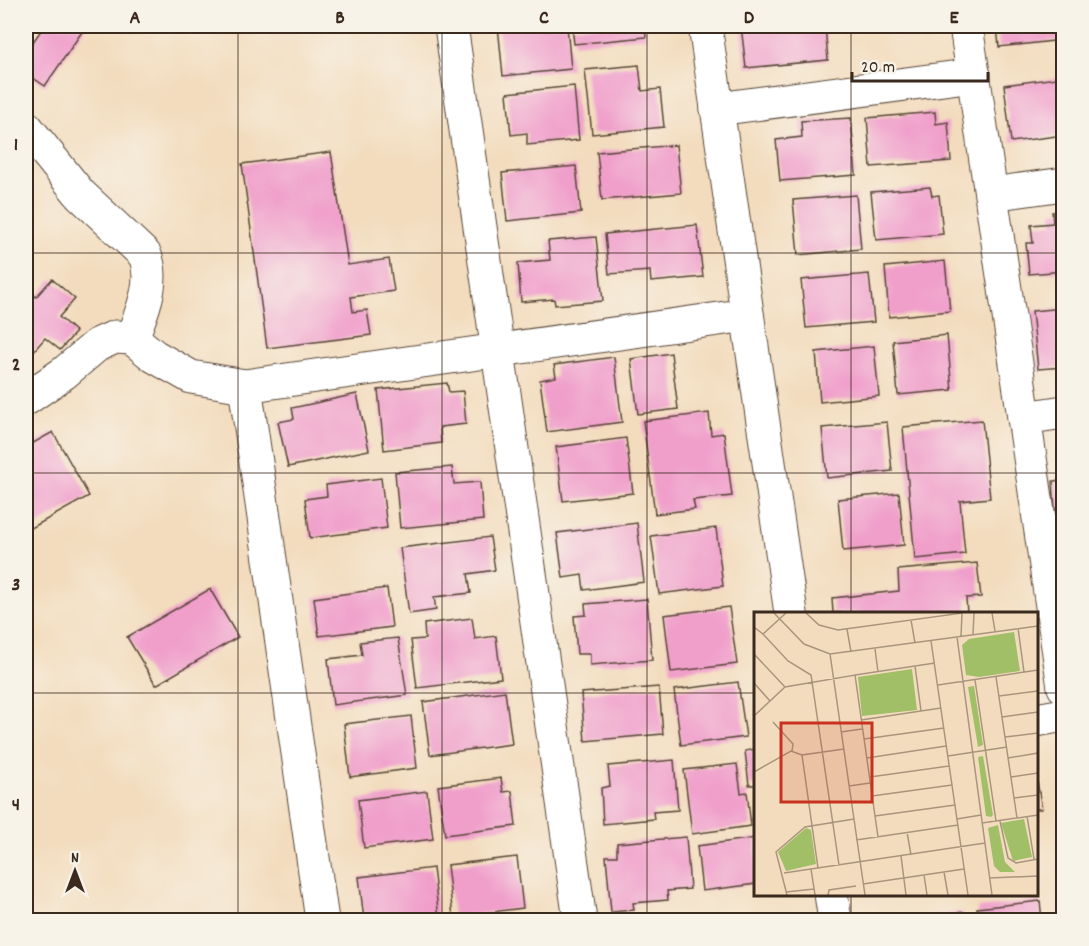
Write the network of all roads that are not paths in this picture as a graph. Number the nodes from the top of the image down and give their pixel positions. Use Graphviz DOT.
graph roads {
  1 [pos="451,26"];
  2 [pos="705,26"];
  3 [pos="966,26"];
  4 [pos="974,75"];
  5 [pos="717,109"];
  6 [pos="26,127"];
  7 [pos="1064,184"];
  8 [pos="991,195"];
  9 [pos="747,315"];
  10 [pos="132,338"];
  11 [pos="498,350"];
  12 [pos="245,386"];
  13 [pos="26,399"];
  14 [pos="1064,412"];
  15 [pos="1024,418"];
  16 [pos="791,612"];
  17 [pos="1061,649"];
  18 [pos="1064,687"];
  19 [pos="1064,715"];
  20 [pos="1038,720"];
  21 [pos="831,895"];
  22 [pos="322,921"];
  23 [pos="580,921"];
  24 [pos="835,921"];
  1 -- 11 [label="street"];
  2 -- 5 [label="street"];
  3 -- 4 [label="street"];
  4 -- 5 [label="street"];
  4 -- 8 [label="street"];
  5 -- 9 [label="street"];
  6 -- 10 [label="street"];
  7 -- 8 [label="street"];
  8 -- 15 [label="street"];
  9 -- 11 [label="street"];
  9 -- 16 [label="street"];
  10 -- 12 [label="street"];
  10 -- 13 [label="street"];
  11 -- 12 [label="street"];
  11 -- 23 [label="street"];
  12 -- 22 [label="street"];
  14 -- 15 [label="street"];
  15 -- 17 [label="street"];
  17 -- 18 [label="street"];
  19 -- 20 [label="street"];
  21 -- 24 [label="street"];
}
